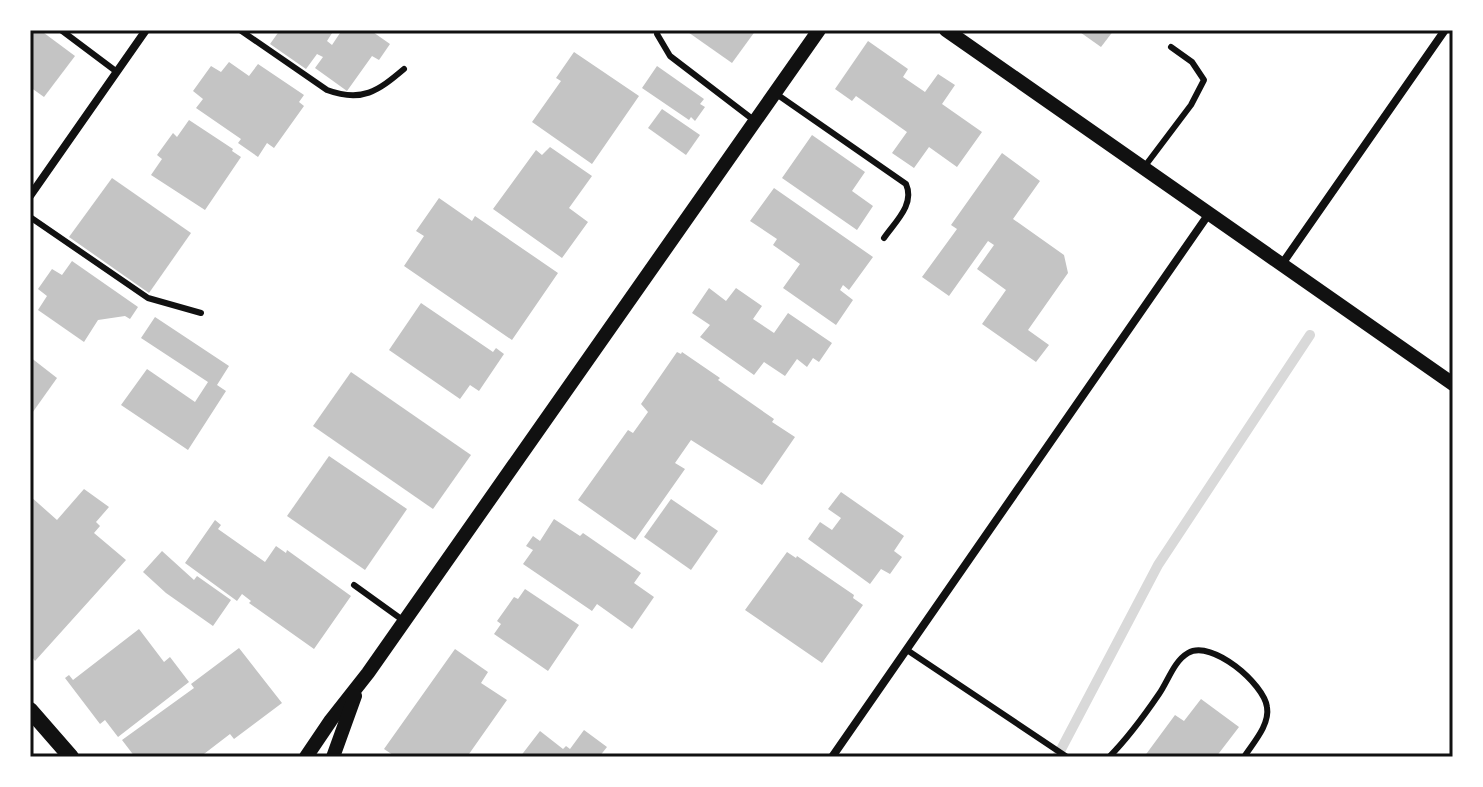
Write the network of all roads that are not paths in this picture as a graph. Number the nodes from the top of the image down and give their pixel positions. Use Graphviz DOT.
graph roads {
  1 [pos="61,30"];
  2 [pos="146,30"];
  3 [pos="240,30"];
  4 [pos="658,30"];
  5 [pos="819,30"];
  6 [pos="946,30"];
  7 [pos="1445,30"];
  8 [pos="1171,47"];
  9 [pos="404,69"];
  10 [pos="117,72"];
  11 [pos="775,93"];
  12 [pos="755,121"];
  13 [pos="1143,169"];
  14 [pos="30,196"];
  15 [pos="1208,215"];
  16 [pos="30,217"];
  17 [pos="884,238"];
  18 [pos="1282,264"];
  19 [pos="201,313"];
  20 [pos="1453,384"];
  21 [pos="354,585"];
  22 [pos="404,621"];
  23 [pos="907,650"];
  24 [pos="359,684"];
  25 [pos="30,710"];
  26 [pos="337,755"];
  27 [pos="71,757"];
  28 [pos="306,757"];
  29 [pos="832,757"];
  30 [pos="1067,757"];
  31 [pos="1109,757"];
  32 [pos="1244,757"];
  1 -- 10 [label="lane"];
  2 -- 10 [label="street"];
  3 -- 9 [label="lane"];
  4 -- 12 [label="lane"];
  5 -- 11 [label="street"];
  6 -- 13 [label="street"];
  7 -- 18 [label="street"];
  8 -- 13 [label="lane"];
  10 -- 14 [label="street"];
  11 -- 12 [label="street"];
  11 -- 17 [label="lane"];
  12 -- 22 [label="street"];
  13 -- 15 [label="street"];
  15 -- 18 [label="street"];
  15 -- 23 [label="street"];
  16 -- 19 [label="lane"];
  18 -- 20 [label="street"];
  21 -- 22 [label="lane"];
  22 -- 24 [label="street"];
  23 -- 29 [label="street"];
  23 -- 30 [label="lane"];
  24 -- 26 [label="street"];
  24 -- 28 [label="street"];
  25 -- 27 [label="main road"];
  31 -- 32 [label="lane"];
}
